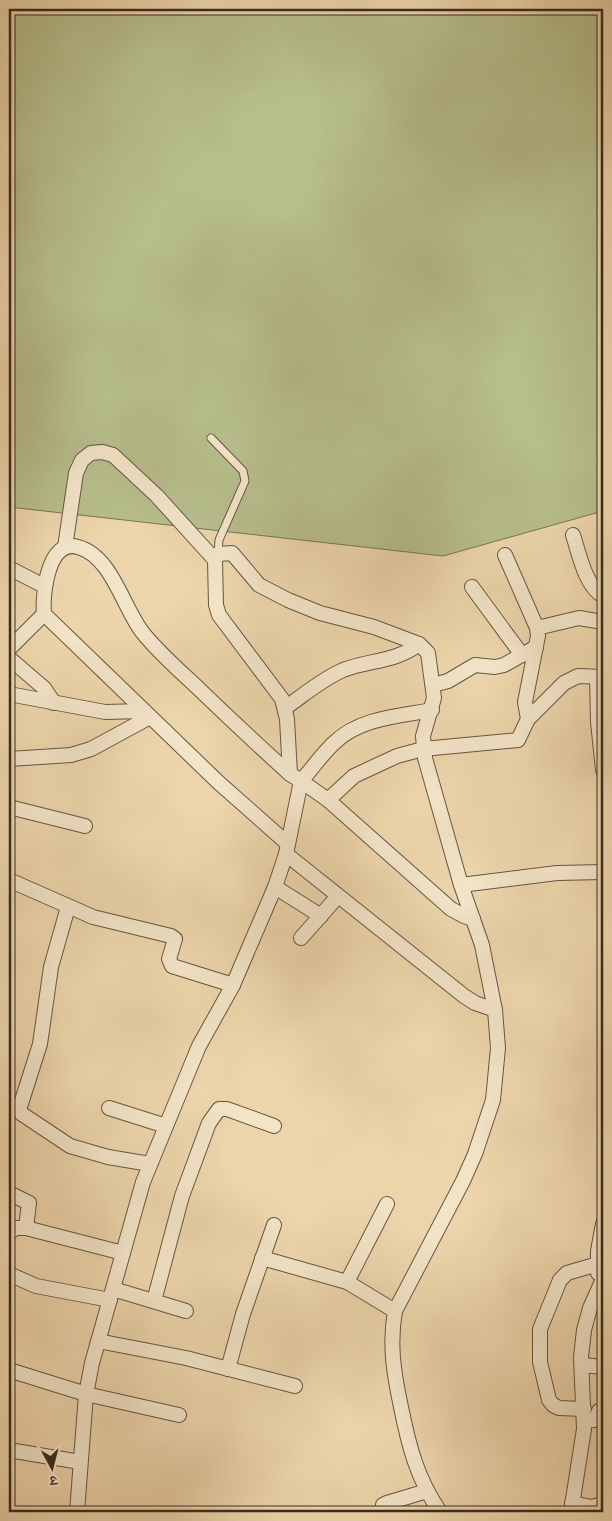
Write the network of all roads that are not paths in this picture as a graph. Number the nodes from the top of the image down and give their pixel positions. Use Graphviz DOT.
graph roads {
  1 [pos="211,438"];
  2 [pos="573,534"];
  3 [pos="65,547"];
  4 [pos="505,556"];
  5 [pos="216,557"];
  6 [pos="9,568"];
  7 [pos="44,586"];
  8 [pos="472,587"];
  9 [pos="603,596"];
  10 [pos="44,614"];
  11 [pos="603,622"];
  12 [pos="537,628"];
  13 [pos="419,644"];
  14 [pos="536,647"];
  15 [pos="9,648"];
  16 [pos="522,655"];
  17 [pos="9,658"];
  18 [pos="600,677"];
  19 [pos="433,685"];
  20 [pos="9,694"];
  21 [pos="54,703"];
  22 [pos="285,708"];
  23 [pos="432,710"];
  24 [pos="147,714"];
  25 [pos="528,719"];
  26 [pos="423,749"];
  27 [pos="9,759"];
  28 [pos="603,770"];
  29 [pos="295,778"];
  30 [pos="328,800"];
  31 [pos="9,807"];
  32 [pos="85,826"];
  33 [pos="288,849"];
  34 [pos="603,872"];
  35 [pos="9,880"];
  36 [pos="461,885"];
  37 [pos="275,887"];
  38 [pos="338,896"];
  39 [pos="68,907"];
  40 [pos="321,916"];
  41 [pos="473,918"];
  42 [pos="301,938"];
  43 [pos="233,984"];
  44 [pos="495,1010"];
  45 [pos="109,1108"];
  46 [pos="166,1126"];
  47 [pos="274,1126"];
  48 [pos="150,1164"];
  49 [pos="9,1193"];
  50 [pos="387,1204"];
  51 [pos="603,1224"];
  52 [pos="274,1225"];
  53 [pos="26,1228"];
  54 [pos="9,1233"];
  55 [pos="123,1254"];
  56 [pos="262,1258"];
  57 [pos="598,1264"];
  58 [pos="9,1274"];
  59 [pos="347,1282"];
  60 [pos="602,1282"];
  61 [pos="111,1295"];
  62 [pos="154,1301"];
  63 [pos="186,1311"];
  64 [pos="395,1312"];
  65 [pos="98,1341"];
  66 [pos="582,1365"];
  67 [pos="603,1367"];
  68 [pos="228,1369"];
  69 [pos="9,1370"];
  70 [pos="295,1386"];
  71 [pos="86,1394"];
  72 [pos="603,1409"];
  73 [pos="179,1415"];
  74 [pos="584,1415"];
  75 [pos="9,1450"];
  76 [pos="80,1462"];
  77 [pos="427,1491"];
  78 [pos="603,1504"];
  79 [pos="572,1507"];
  80 [pos="77,1512"];
  81 [pos="383,1512"];
  82 [pos="440,1512"];
  1 -- 5 [label="lane"];
  2 -- 9 [label="street"];
  3 -- 5 [label="street"];
  3 -- 7 [label="street"];
  3 -- 29 [label="street"];
  4 -- 12 [label="street"];
  5 -- 13 [label="street"];
  5 -- 22 [label="street"];
  6 -- 7 [label="street"];
  7 -- 10 [label="street"];
  8 -- 16 [label="street"];
  10 -- 15 [label="street"];
  10 -- 24 [label="street"];
  11 -- 12 [label="street"];
  12 -- 14 [label="street"];
  13 -- 19 [label="street"];
  13 -- 22 [label="street"];
  14 -- 16 [label="street"];
  14 -- 25 [label="street"];
  16 -- 19 [label="street"];
  17 -- 21 [label="street"];
  18 -- 25 [label="street"];
  18 -- 28 [label="street"];
  19 -- 23 [label="street"];
  20 -- 21 [label="street"];
  21 -- 24 [label="street"];
  22 -- 29 [label="street"];
  23 -- 26 [label="street"];
  23 -- 29 [label="street"];
  24 -- 27 [label="street"];
  24 -- 33 [label="street"];
  25 -- 26 [label="street"];
  26 -- 30 [label="street"];
  26 -- 36 [label="street"];
  29 -- 30 [label="street"];
  29 -- 33 [label="street"];
  30 -- 41 [label="street"];
  31 -- 32 [label="street"];
  33 -- 37 [label="street"];
  33 -- 38 [label="street"];
  34 -- 36 [label="street"];
  35 -- 39 [label="street"];
  36 -- 41 [label="street"];
  37 -- 40 [label="street"];
  37 -- 43 [label="street"];
  38 -- 40 [label="street"];
  38 -- 44 [label="street"];
  39 -- 43 [label="street"];
  39 -- 48 [label="street"];
  40 -- 42 [label="street"];
  41 -- 44 [label="street"];
  43 -- 46 [label="street"];
  44 -- 64 [label="street"];
  45 -- 46 [label="street"];
  46 -- 48 [label="street"];
  47 -- 62 [label="street"];
  48 -- 55 [label="street"];
  49 -- 53 [label="street"];
  50 -- 59 [label="street"];
  51 -- 57 [label="street"];
  52 -- 56 [label="street"];
  53 -- 54 [label="street"];
  53 -- 55 [label="street"];
  55 -- 61 [label="street"];
  56 -- 59 [label="street"];
  56 -- 68 [label="street"];
  57 -- 60 [label="street"];
  57 -- 74 [label="street"];
  58 -- 61 [label="street"];
  59 -- 64 [label="street"];
  60 -- 66 [label="street"];
  61 -- 62 [label="street"];
  61 -- 65 [label="street"];
  62 -- 63 [label="street"];
  64 -- 77 [label="street"];
  65 -- 68 [label="street"];
  65 -- 71 [label="street"];
  66 -- 67 [label="street"];
  66 -- 74 [label="street"];
  68 -- 70 [label="street"];
  69 -- 71 [label="street"];
  71 -- 73 [label="street"];
  71 -- 76 [label="street"];
  72 -- 74 [label="street"];
  74 -- 79 [label="street"];
  75 -- 76 [label="street"];
  76 -- 80 [label="street"];
  77 -- 81 [label="street"];
  77 -- 82 [label="street"];
  78 -- 79 [label="street"];
}
